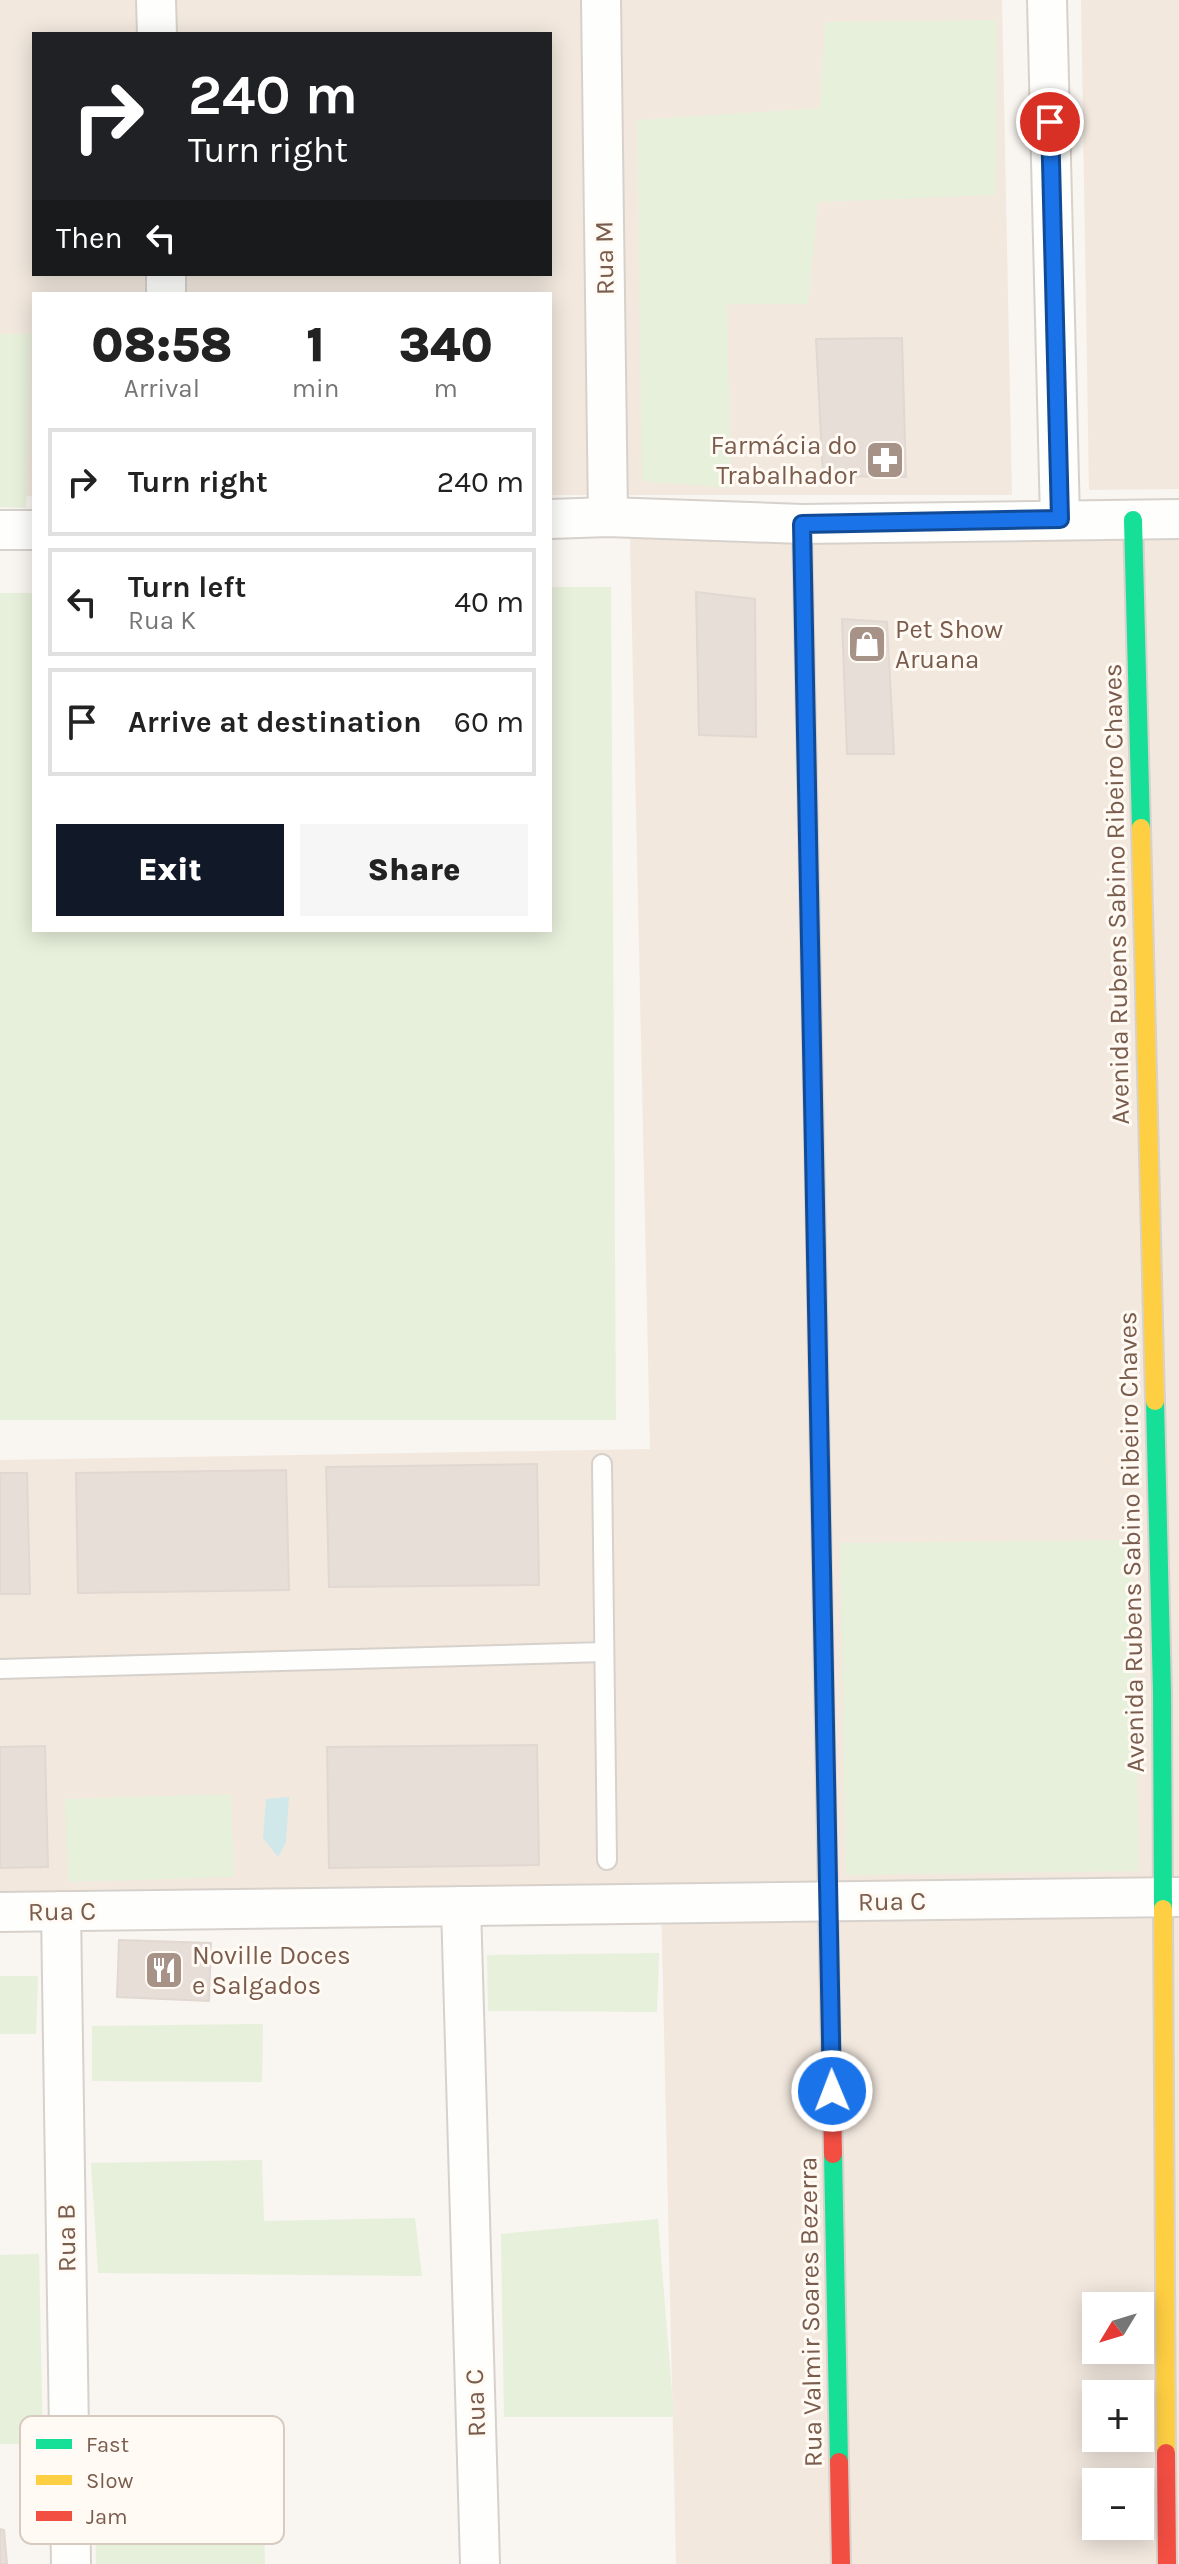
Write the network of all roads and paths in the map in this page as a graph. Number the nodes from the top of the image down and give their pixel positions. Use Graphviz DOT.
graph roads {
  1 [pos="156,0"];
  2 [pos="601,0"];
  3 [pos="1047,0"];
  4 [pos="157,32"];
  5 [pos="608,517"];
  6 [pos="552,519"];
  7 [pos="1060,519"];
  8 [pos="1179,519"];
  9 [pos="1133,520"];
  10 [pos="802,524"];
  11 [pos="0,530"];
  12 [pos="32,530"];
  13 [pos="602,1464"];
  14 [pos="604,1652"];
  15 [pos="0,1669"];
  16 [pos="607,1860"];
  17 [pos="1171,1897"];
  18 [pos="828,1902"];
  19 [pos="461,1906"];
  20 [pos="61,1911"];
  21 [pos="0,1912"];
  22 [pos="69,2416"];
  23 [pos="71,2544"];
  24 [pos="71,2564"];
  25 [pos="480,2564"];
  26 [pos="841,2564"];
  27 [pos="1167,2564"];
  1 -- 4 [label="street"];
  2 -- 5 [label="street, Rua M"];
  3 -- 7 [label="street"];
  5 -- 6 [label="street"];
  5 -- 10 [label="street"];
  7 -- 9 [label="street"];
  7 -- 10 [label="street"];
  8 -- 9 [label="street"];
  9 -- 17 [label="street, Avenida Rubens Sabino Ribeiro Chaves"];
  10 -- 18 [label="street, Rua Valmir Soares Bezerra"];
  11 -- 12 [label="street"];
  13 -- 14 [label="lane"];
  14 -- 15 [label="lane"];
  14 -- 16 [label="lane"];
  17 -- 18 [label="street, Rua C"];
  17 -- 27 [label="street, Avenida Rubens Sabino Ribeiro Chaves"];
  18 -- 19 [label="street, Rua C"];
  18 -- 26 [label="street, Rua Valmir Soares Bezerra"];
  19 -- 20 [label="street, Rua C"];
  19 -- 25 [label="street, Rua C"];
  20 -- 21 [label="street, Rua C"];
  20 -- 22 [label="street, Rua B"];
  23 -- 24 [label="street, Rua B"];
}
